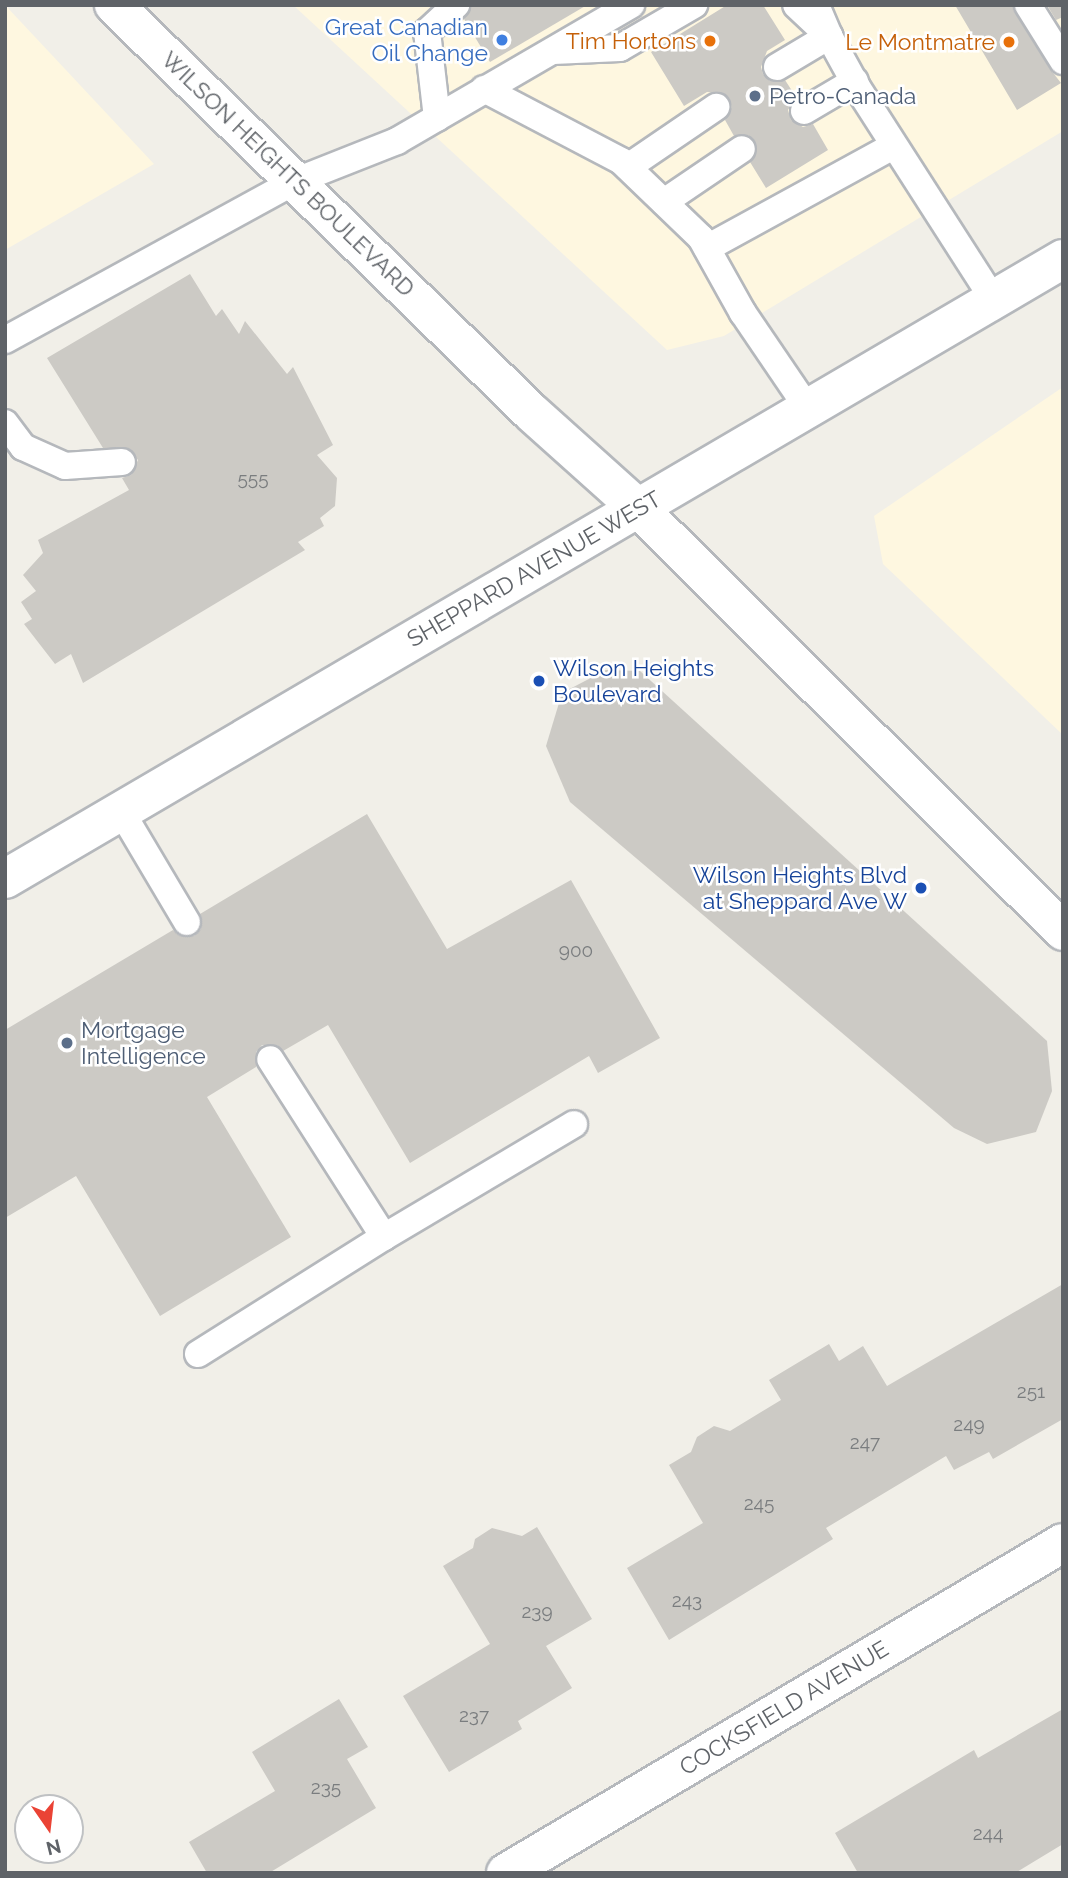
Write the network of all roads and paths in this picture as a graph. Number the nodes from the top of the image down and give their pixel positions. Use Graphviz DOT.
graph roads {
  1 [pos="114,5"];
  2 [pos="456,5"];
  3 [pos="631,5"];
  4 [pos="694,5"];
  5 [pos="796,5"];
  6 [pos="816,5"];
  7 [pos="1028,5"];
  8 [pos="829,36"];
  9 [pos="550,51"];
  10 [pos="1063,61"];
  11 [pos="777,67"];
  12 [pos="855,81"];
  13 [pos="484,89"];
  14 [pos="716,107"];
  15 [pos="804,111"];
  16 [pos="437,118"];
  17 [pos="893,146"];
  18 [pos="742,149"];
  19 [pos="628,167"];
  20 [pos="296,181"];
  21 [pos="664,202"];
  22 [pos="707,248"];
  23 [pos="1063,260"];
  24 [pos="994,300"];
  25 [pos="5,340"];
  26 [pos="809,410"];
  27 [pos="5,423"];
  28 [pos="122,462"];
  29 [pos="639,509"];
  30 [pos="121,811"];
  31 [pos="5,879"];
  32 [pos="187,922"];
  33 [pos="1063,931"];
  34 [pos="270,1059"];
  35 [pos="574,1124"];
  36 [pos="384,1237"];
  37 [pos="198,1354"];
  38 [pos="1063,1542"];
  39 [pos="506,1873"];
  1 -- 20 [label="main road, WILSON HEIGHTS BOULEVARD"];
  2 -- 16 [label="lane"];
  3 -- 9 [label="lane"];
  4 -- 9 [label="lane"];
  5 -- 8 [label="lane"];
  6 -- 8 [label="lane"];
  7 -- 10 [label="lane"];
  8 -- 11 [label="lane"];
  8 -- 12 [label="lane"];
  9 -- 13 [label="lane"];
  12 -- 15 [label="lane"];
  12 -- 17 [label="lane"];
  13 -- 16 [label="lane"];
  13 -- 19 [label="lane"];
  14 -- 19 [label="lane"];
  16 -- 20 [label="lane"];
  17 -- 22 [label="lane"];
  17 -- 24 [label="lane"];
  18 -- 21 [label="lane"];
  19 -- 21 [label="lane"];
  20 -- 25 [label="lane"];
  20 -- 29 [label="main road, WILSON HEIGHTS BOULEVARD"];
  21 -- 22 [label="lane"];
  22 -- 26 [label="lane"];
  23 -- 24 [label="main road, SHEPPARD AVENUE WEST"];
  24 -- 26 [label="main road, SHEPPARD AVENUE WEST"];
  26 -- 29 [label="main road, SHEPPARD AVENUE WEST"];
  27 -- 28 [label="lane"];
  29 -- 30 [label="main road, SHEPPARD AVENUE WEST"];
  29 -- 33 [label="main road, WILSON HEIGHTS BOULEVARD"];
  30 -- 31 [label="main road, SHEPPARD AVENUE WEST"];
  30 -- 32 [label="lane"];
  34 -- 36 [label="lane"];
  35 -- 36 [label="lane"];
  36 -- 37 [label="lane"];
  38 -- 39 [label="main road, COCKSFIELD AVENUE"];
}
